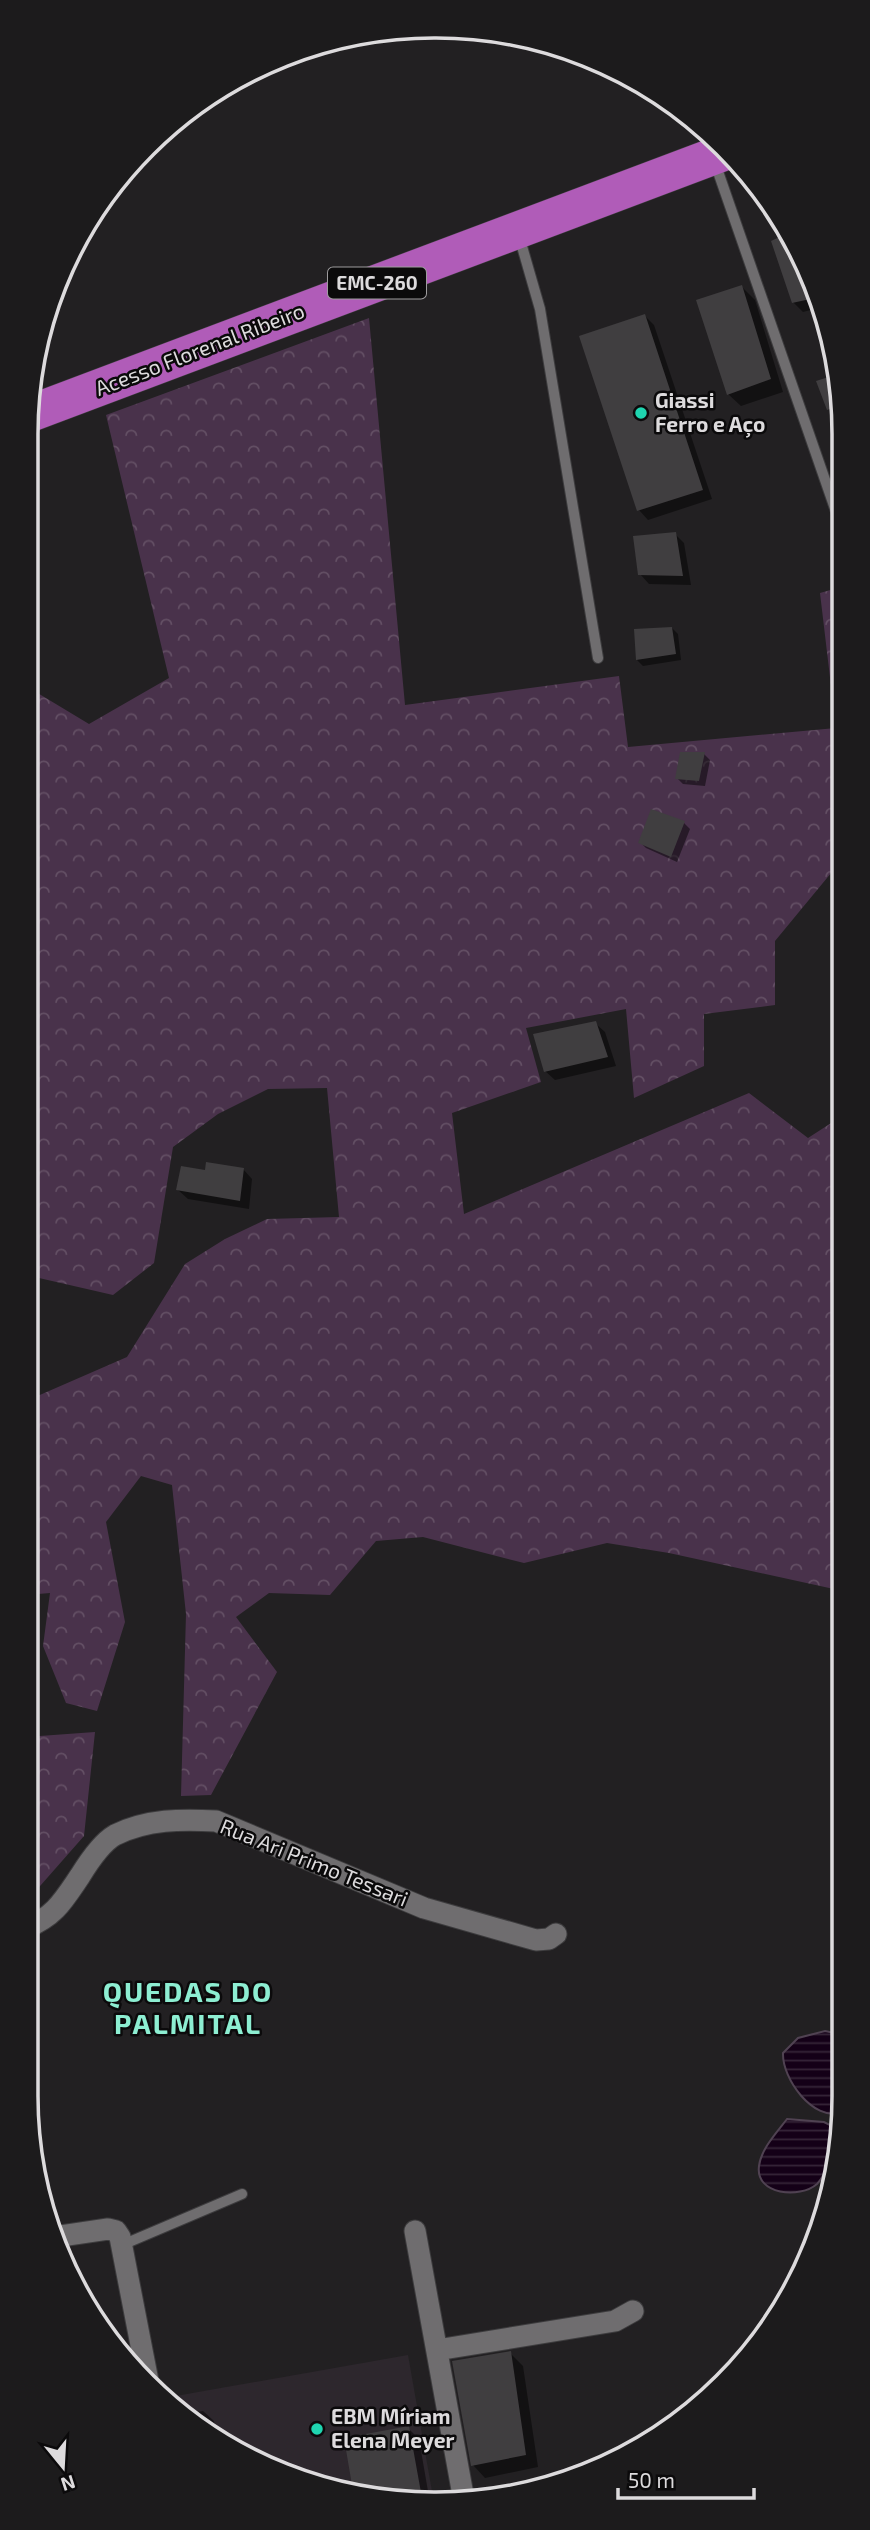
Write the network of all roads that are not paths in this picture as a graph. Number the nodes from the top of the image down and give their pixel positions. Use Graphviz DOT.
graph roads {
  1 [pos="715,155"];
  2 [pos="722,162"];
  3 [pos="517,230"];
  4 [pos="39,410"];
  5 [pos="832,496"];
  6 [pos="598,658"];
  7 [pos="38,1921"];
  8 [pos="556,1934"];
  9 [pos="242,2194"];
  10 [pos="415,2231"];
  11 [pos="65,2235"];
  12 [pos="121,2241"];
  13 [pos="633,2311"];
  14 [pos="437,2350"];
  15 [pos="145,2364"];
  16 [pos="462,2491"];
  1 -- 3 [label="highway, Acesso Florenal Ribeiro / EMC-260"];
  2 -- 5 [label="lane"];
  3 -- 4 [label="highway, Acesso Florenal Ribeiro / EMC-260"];
  3 -- 6 [label="lane"];
  7 -- 8 [label="street, Rua Ari Primo Tessari"];
  9 -- 12 [label="lane"];
  10 -- 14 [label="street"];
  11 -- 12 [label="street"];
  12 -- 15 [label="street"];
  13 -- 14 [label="street"];
  14 -- 16 [label="street"];
}
